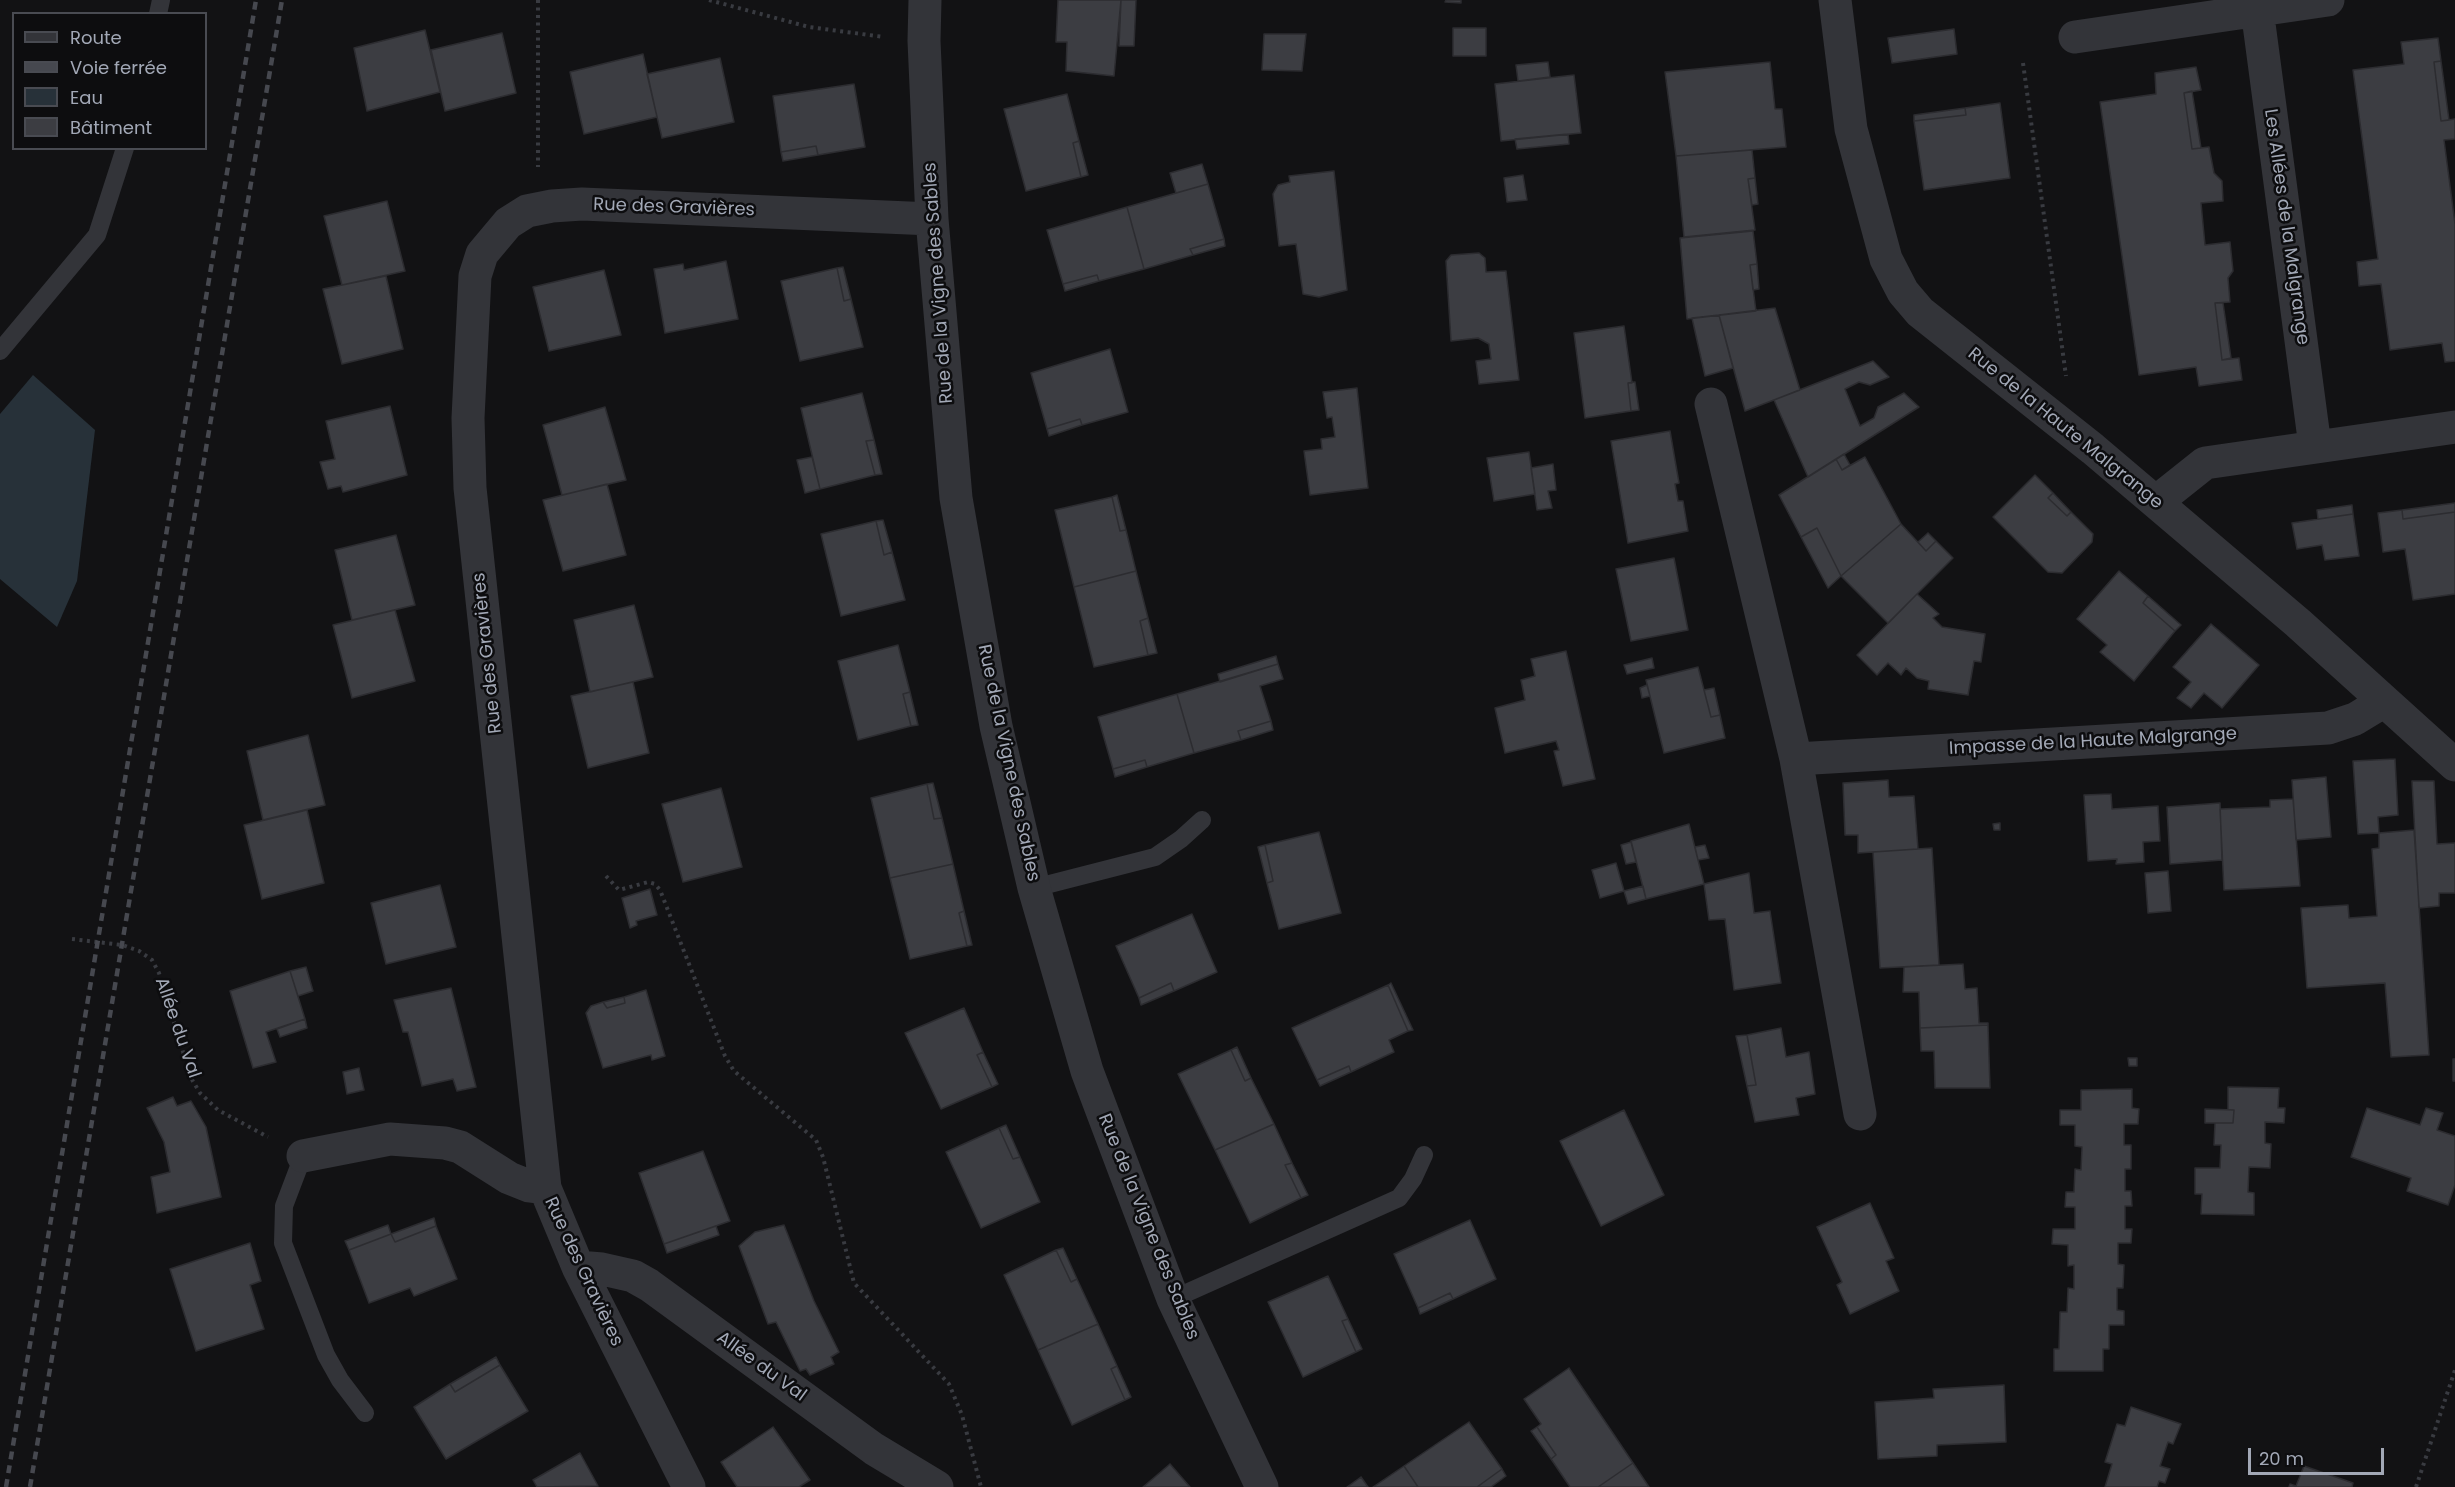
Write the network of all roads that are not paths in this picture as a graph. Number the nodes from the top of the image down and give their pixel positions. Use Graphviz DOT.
graph roads {
  1 [pos="925,0"];
  2 [pos="1835,0"];
  3 [pos="2328,0"];
  4 [pos="2257,9"];
  5 [pos="2075,37"];
  6 [pos="124,150"];
  7 [pos="932,219"];
  8 [pos="0,351"];
  9 [pos="1711,404"];
  10 [pos="2455,427"];
  11 [pos="2315,446"];
  12 [pos="2156,502"];
  13 [pos="2383,702"];
  14 [pos="1796,759"];
  15 [pos="2455,765"];
  16 [pos="1202,820"];
  17 [pos="1034,888"];
  18 [pos="1860,1114"];
  19 [pos="1424,1155"];
  20 [pos="303,1156"];
  21 [pos="545,1188"];
  22 [pos="578,1267"];
  23 [pos="1173,1299"];
  24 [pos="365,1413"];
  25 [pos="689,1487"];
  26 [pos="937,1487"];
  27 [pos="1262,1487"];
  1 -- 7 [label="street, Rue de la Vigne des Sables"];
  2 -- 12 [label="street, Rue de la Haute Malgrange"];
  3 -- 4 [label="street"];
  4 -- 5 [label="street"];
  4 -- 11 [label="street, Les Allées de la Malgrange"];
  6 -- 8 [label="lane"];
  7 -- 17 [label="street, Rue de la Vigne des Sables"];
  7 -- 21 [label="street, Rue des Gravières"];
  9 -- 14 [label="street"];
  10 -- 11 [label="street"];
  11 -- 12 [label="street"];
  12 -- 13 [label="street, Rue de la Haute Malgrange"];
  13 -- 14 [label="street, Impasse de la Haute Malgrange"];
  13 -- 15 [label="street, Rue de la Haute Malgrange"];
  14 -- 18 [label="street"];
  16 -- 17 [label="lane"];
  17 -- 23 [label="street, Rue de la Vigne des Sables"];
  19 -- 23 [label="lane"];
  20 -- 21 [label="street"];
  20 -- 24 [label="lane"];
  21 -- 22 [label="street, Rue des Gravières"];
  22 -- 25 [label="street, Rue des Gravières"];
  22 -- 26 [label="street, Allée du Val"];
  23 -- 27 [label="street, Rue de la Vigne des Sables"];
}
